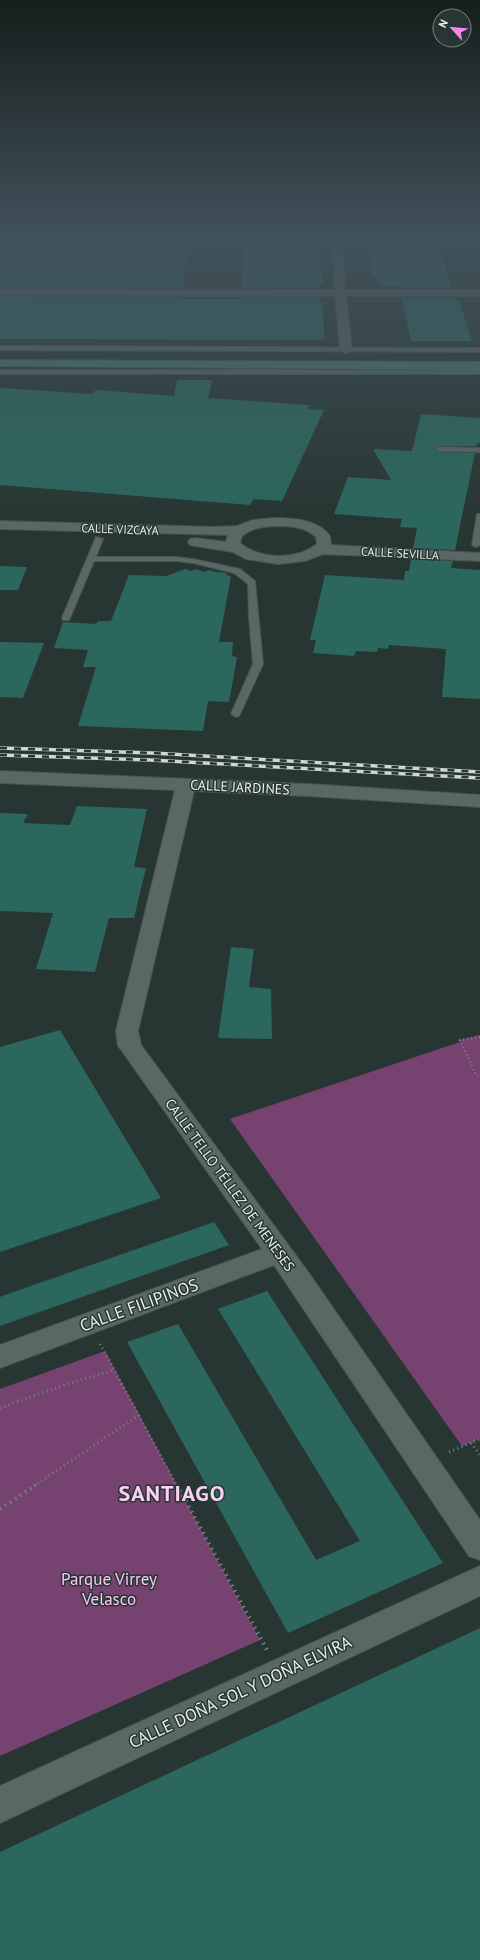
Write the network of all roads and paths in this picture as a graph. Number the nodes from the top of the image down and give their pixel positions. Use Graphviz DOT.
graph roads {
  1 [pos="344,330"];
  2 [pos="0,348"];
  3 [pos="346,350"];
  4 [pos="480,350"];
  5 [pos="0,356"];
  6 [pos="480,358"];
  7 [pos="0,363"];
  8 [pos="480,366"];
  9 [pos="0,372"];
  10 [pos="480,372"];
  11 [pos="440,448"];
  12 [pos="480,450"];
  13 [pos="480,516"];
  14 [pos="0,525"];
  15 [pos="240,530"];
  16 [pos="0,536"];
  17 [pos="99,539"];
  18 [pos="322,543"];
  19 [pos="236,548"];
  20 [pos="479,549"];
  21 [pos="90,559"];
  22 [pos="66,618"];
  23 [pos="236,714"];
  24 [pos="0,777"];
  25 [pos="186,785"];
  26 [pos="480,800"];
  27 [pos="480,1037"];
  28 [pos="480,1078"];
  29 [pos="278,1253"];
  30 [pos="89,1324"];
  31 [pos="0,1357"];
  32 [pos="114,1370"];
  33 [pos="0,1408"];
  34 [pos="139,1415"];
  35 [pos="480,1439"];
  36 [pos="471,1443"];
  37 [pos="480,1455"];
  38 [pos="423,1463"];
  39 [pos="0,1510"];
  40 [pos="480,1546"];
  41 [pos="480,1580"];
  42 [pos="281,1673"];
  43 [pos="0,1805"];
  1 -- 3 [label="street"];
  2 -- 3 [label="lane"];
  3 -- 4 [label="lane"];
  5 -- 6 [label="main road"];
  7 -- 8 [label="main road"];
  9 -- 10 [label="lane"];
  11 -- 12 [label="lane"];
  13 -- 20 [label="lane"];
  14 -- 15 [label="street, CALLE VIZCAYA"];
  15 -- 18 [label="street, CALLE VIZCAYA"];
  15 -- 19 [label="street"];
  16 -- 17 [label="street, CALLE VIZCAYA"];
  17 -- 19 [label="street, CALLE VIZCAYA"];
  17 -- 21 [label="lane"];
  18 -- 19 [label="street, CALLE VIZCAYA"];
  18 -- 20 [label="street, CALLE SEVILLA"];
  21 -- 22 [label="lane"];
  21 -- 23 [label="lane"];
  24 -- 25 [label="street, CALLE JARDINES"];
  25 -- 26 [label="street, CALLE JARDINES"];
  25 -- 29 [label="street, CALLE TELLO TÉLLEZ DE MENESES"];
  27 -- 28 [label="path"];
  29 -- 30 [label="street, CALLE FILIPINOS"];
  29 -- 38 [label="street, CALLE TELLO TÉLLEZ DE MENESES"];
  30 -- 31 [label="street, CALLE FILIPINOS"];
  30 -- 32 [label="path"];
  32 -- 33 [label="path"];
  32 -- 34 [label="path"];
  34 -- 39 [label="path"];
  34 -- 42 [label="path"];
  35 -- 36 [label="path"];
  36 -- 37 [label="path"];
  36 -- 38 [label="path"];
  38 -- 40 [label="street, CALLE TELLO TÉLLEZ DE MENESES"];
  41 -- 42 [label="street, CALLE DOÑA SOL Y DOÑA ELVIRA"];
  42 -- 43 [label="street, CALLE DOÑA SOL Y DOÑA ELVIRA"];
}
